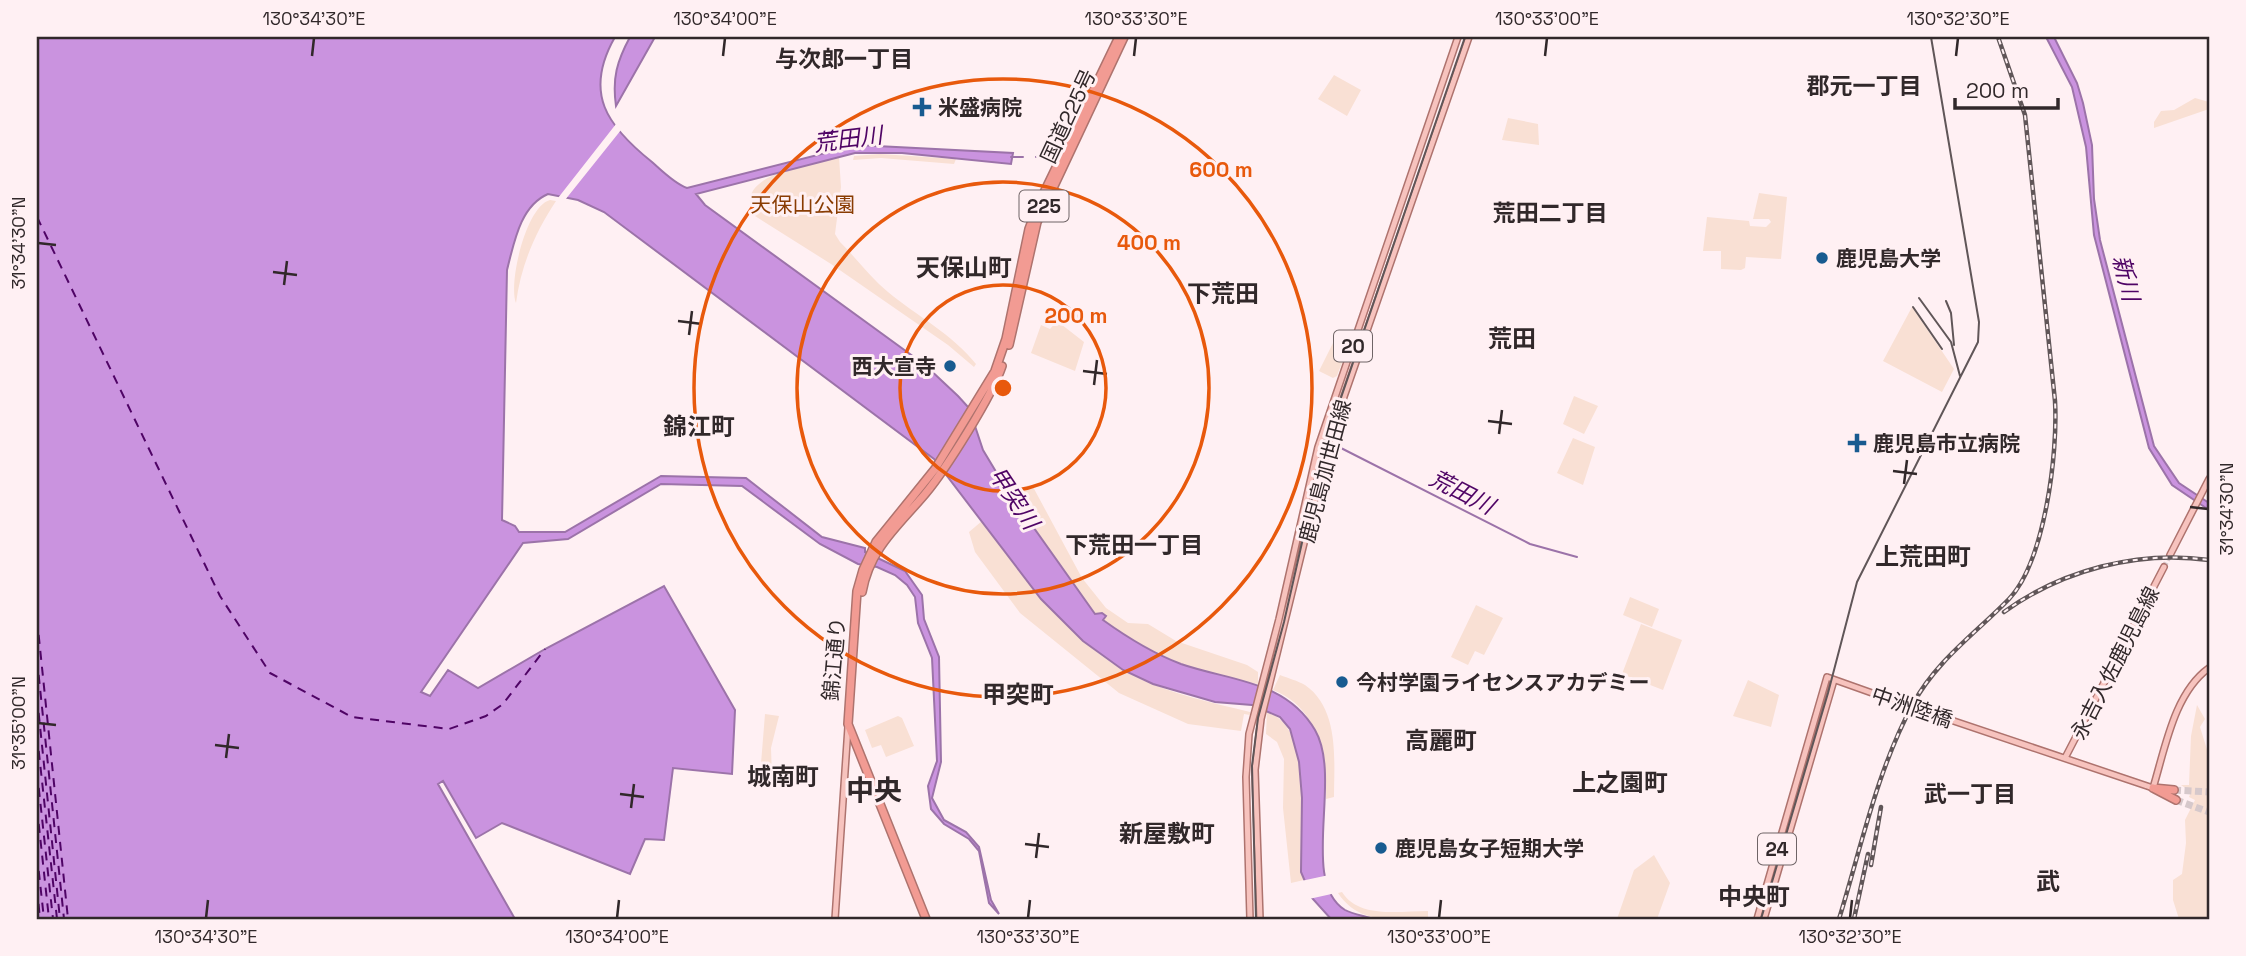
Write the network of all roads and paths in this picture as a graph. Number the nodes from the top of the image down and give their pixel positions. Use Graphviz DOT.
graph roads {
  1 [pos="1119,37"];
  2 [pos="1124,37"];
  3 [pos="1458,37"];
  4 [pos="1469,37"];
  5 [pos="1076,137"];
  6 [pos="998,372"];
  7 [pos="2209,480"];
  8 [pos="2170,555"];
  9 [pos="2164,567"];
  10 [pos="2209,668"];
  11 [pos="1834,680"];
  12 [pos="848,724"];
  13 [pos="2065,758"];
  14 [pos="2157,788"];
  15 [pos="2174,790"];
  16 [pos="2176,800"];
  17 [pos="835,919"];
  18 [pos="926,919"];
  19 [pos="1250,919"];
  20 [pos="1260,919"];
  21 [pos="1757,919"];
  22 [pos="1764,919"];
  1 -- 5 [label="highway, 国道225号 / 225"];
  2 -- 5 [label="highway, 国道225号 / 225"];
  3 -- 19 [label="main road, 鹿児島加世田線 / 20"];
  4 -- 20 [label="main road, 鹿児島加世田線 / 20"];
  5 -- 6 [label="highway, 国道225号 / 225"];
  6 -- 12 [label="highway, 錦江通り / 225"];
  7 -- 8 [label="main road"];
  9 -- 13 [label="main road, 永吉入佐鹿児島線"];
  10 -- 14 [label="main road"];
  11 -- 13 [label="main road, 中洲陸橋 / 24, bridge"];
  11 -- 21 [label="main road, 中洲陸橋 / 24"];
  11 -- 22 [label="main road, 24"];
  12 -- 17 [label="main road"];
  12 -- 18 [label="highway, 225"];
  13 -- 14 [label="main road, 24"];
  14 -- 15 [label="highway"];
  14 -- 16 [label="highway"];
}
